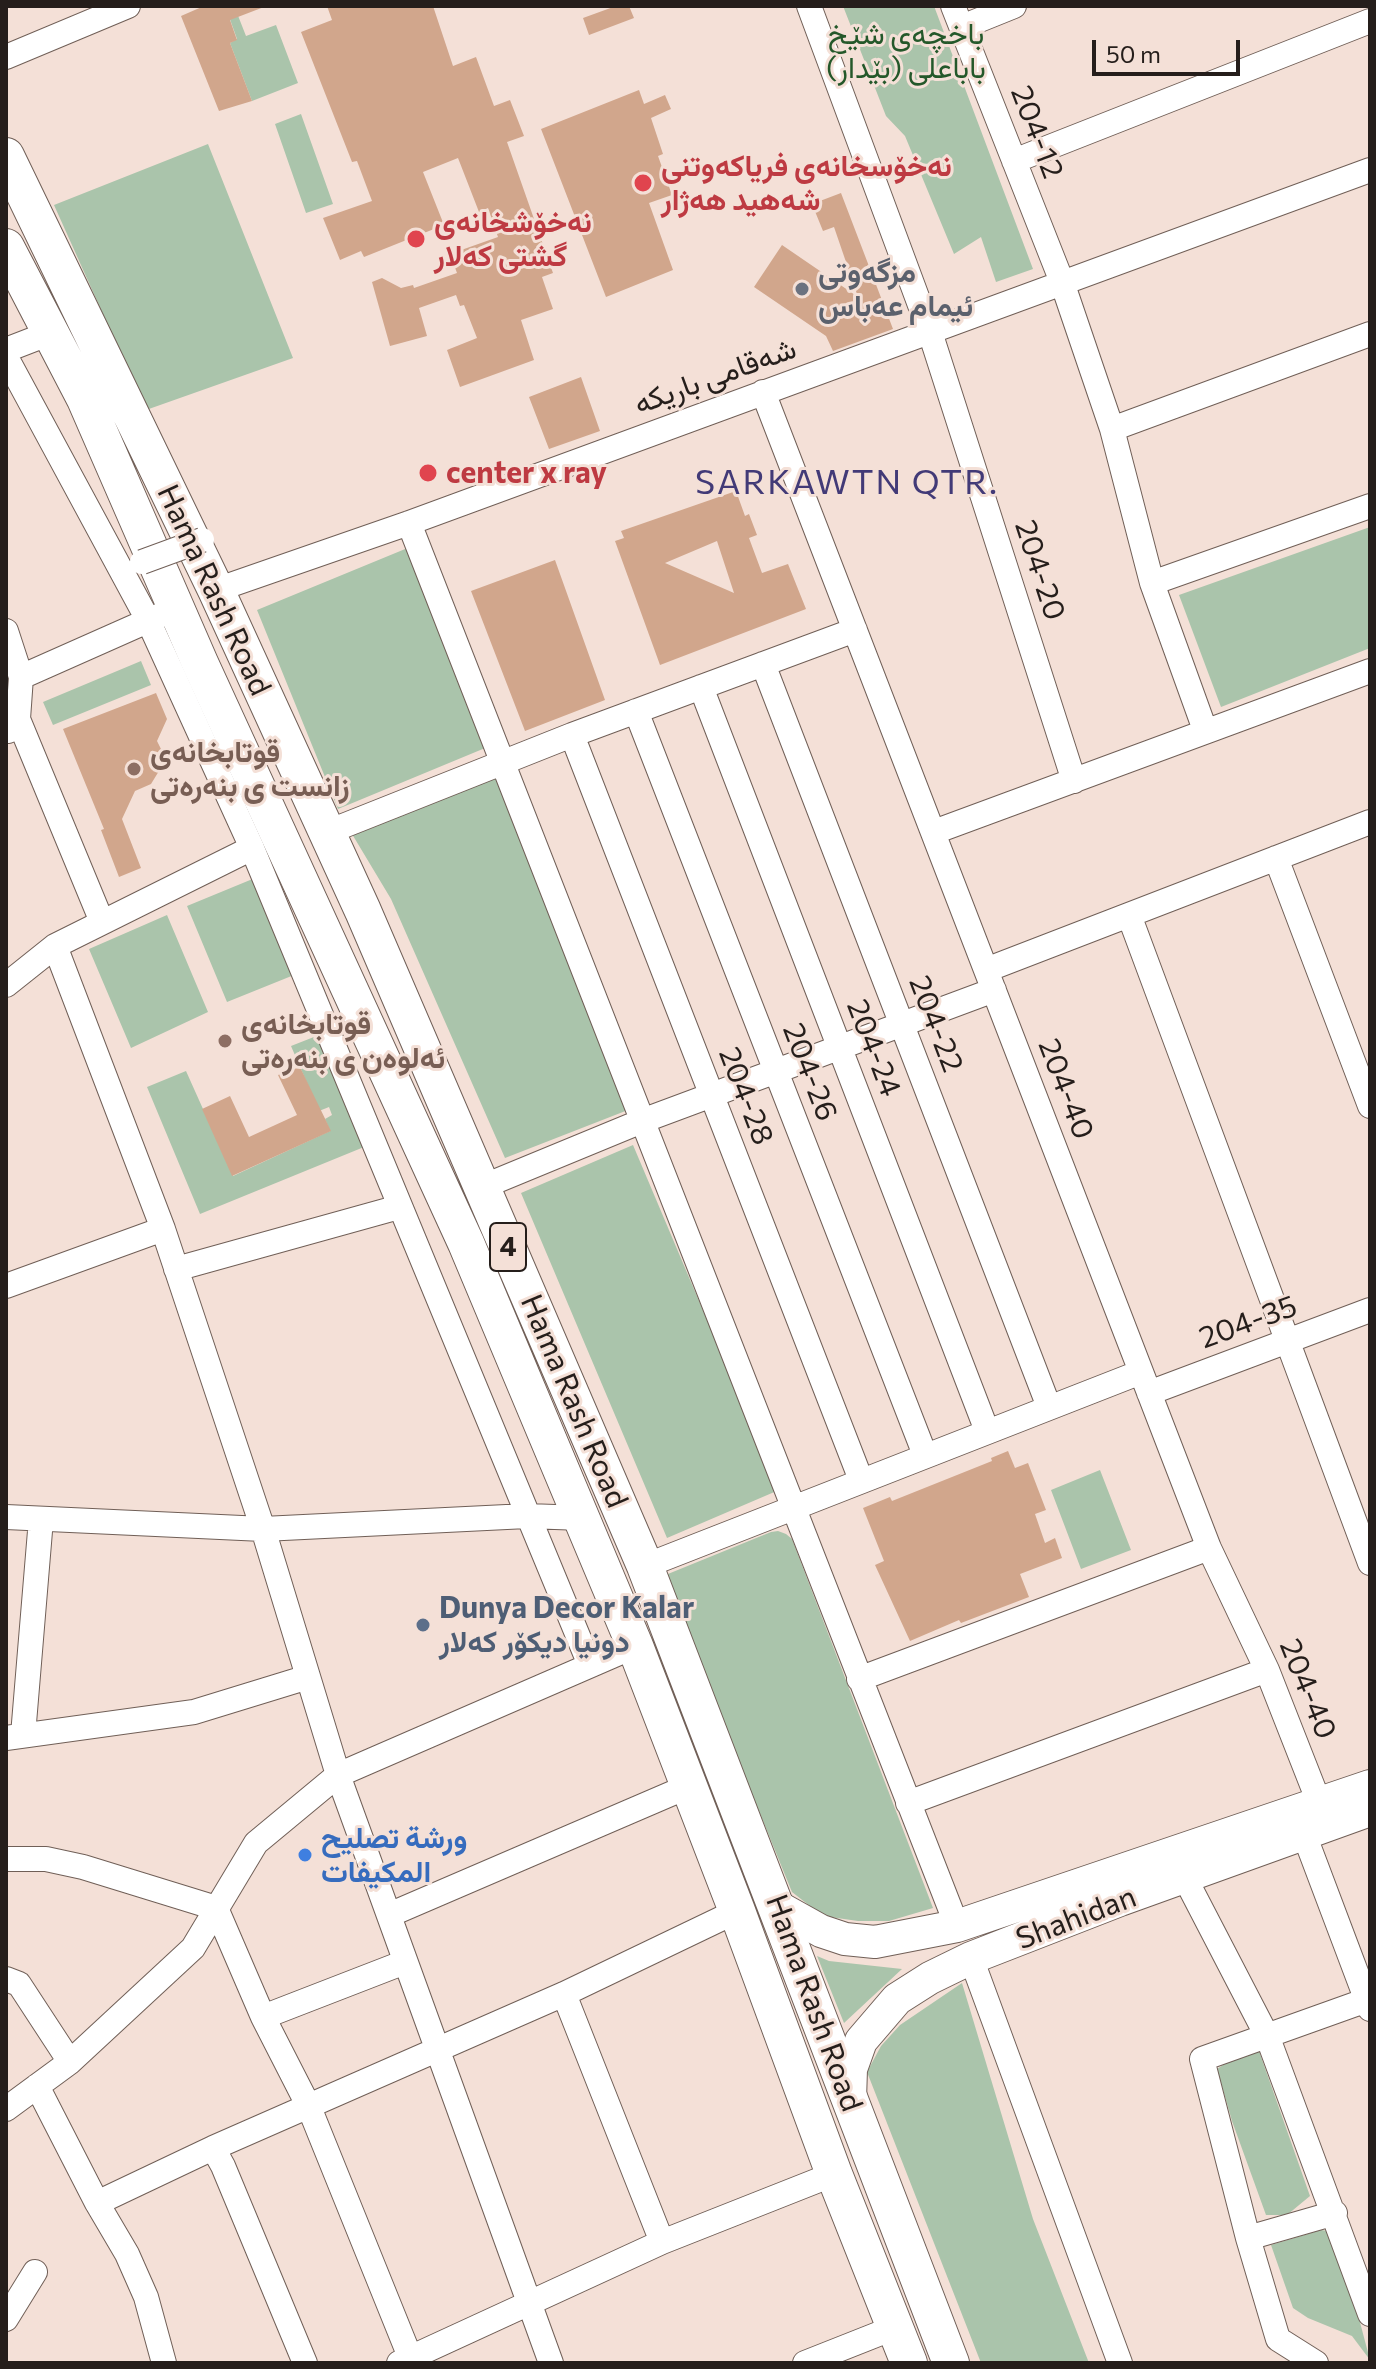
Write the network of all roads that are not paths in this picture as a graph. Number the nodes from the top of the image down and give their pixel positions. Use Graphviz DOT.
graph roads {
  1 [pos="128,6"];
  2 [pos="809,6"];
  3 [pos="1014,6"];
  4 [pos="958,17"];
  5 [pos="1370,21"];
  6 [pos="6,57"];
  7 [pos="6,156"];
  8 [pos="1014,161"];
  9 [pos="1370,170"];
  10 [pos="6,247"];
  11 [pos="1062,282"];
  12 [pos="930,332"];
  13 [pos="50,333"];
  14 [pos="1370,334"];
  15 [pos="6,350"];
  16 [pos="6,357"];
  17 [pos="763,392"];
  18 [pos="1112,429"];
  19 [pos="1370,506"];
  20 [pos="409,523"];
  21 [pos="202,540"];
  22 [pos="142,562"];
  23 [pos="1152,583"];
  24 [pos="216,590"];
  25 [pos="162,614"];
  26 [pos="855,630"];
  27 [pos="6,631"];
  28 [pos="763,664"];
  29 [pos="1370,671"];
  30 [pos="21,677"];
  31 [pos="701,687"];
  32 [pos="636,711"];
  33 [pos="10,725"];
  34 [pos="1205,730"];
  35 [pos="572,735"];
  36 [pos="503,763"];
  37 [pos="1074,781"];
  38 [pos="1370,822"];
  39 [pos="934,832"];
  40 [pos="328,834"];
  41 [pos="252,848"];
  42 [pos="1276,858"];
  43 [pos="363,911"];
  44 [pos="1129,915"];
  45 [pos="102,922"];
  46 [pos="320,925"];
  47 [pos="55,946"];
  48 [pos="990,980"];
  49 [pos="6,985"];
  50 [pos="902,1024"];
  51 [pos="839,1048"];
  52 [pos="776,1072"];
  53 [pos="712,1095"];
  54 [pos="1370,1106"];
  55 [pos="642,1121"];
  56 [pos="482,1187"];
  57 [pos="399,1207"];
  58 [pos="163,1229"];
  59 [pos="176,1269"];
  60 [pos="6,1286"];
  61 [pos="1370,1310"];
  62 [pos="1287,1342"];
  63 [pos="1145,1382"];
  64 [pos="1049,1407"];
  65 [pos="987,1431"];
  66 [pos="925,1455"];
  67 [pos="861,1480"];
  68 [pos="792,1507"];
  69 [pos="527,1516"];
  70 [pos="6,1517"];
  71 [pos="583,1518"];
  72 [pos="41,1519"];
  73 [pos="263,1529"];
  74 [pos="1209,1548"];
  75 [pos="1370,1563"];
  76 [pos="645,1566"];
  77 [pos="635,1646"];
  78 [pos="590,1665"];
  79 [pos="1267,1670"];
  80 [pos="308,1677"];
  81 [pos="859,1679"];
  82 [pos="14,1737"];
  83 [pos="338,1775"];
  84 [pos="689,1786"];
  85 [pos="1370,1786"];
  86 [pos="908,1803"];
  87 [pos="1320,1805"];
  88 [pos="1370,1810"];
  89 [pos="1304,1834"];
  90 [pos="6,1859"];
  91 [pos="1185,1878"];
  92 [pos="1115,1888"];
  93 [pos="778,1907"];
  94 [pos="216,1908"];
  95 [pos="737,1911"];
  96 [pos="389,1915"];
  97 [pos="957,1926"];
  98 [pos="971,1958"];
  99 [pos="405,1962"];
  100 [pos="6,1979"];
  101 [pos="1367,1992"];
  102 [pos="564,1994"];
  103 [pos="263,2017"];
  104 [pos="1268,2038"];
  105 [pos="438,2051"];
  106 [pos="70,2062"];
  107 [pos="37,2086"];
  108 [pos="850,2100"];
  109 [pos="309,2107"];
  110 [pos="6,2109"];
  111 [pos="213,2148"];
  112 [pos="834,2174"];
  113 [pos="97,2203"];
  114 [pos="1335,2213"];
  115 [pos="1248,2238"];
  116 [pos="662,2242"];
  117 [pos="35,2272"];
  118 [pos="529,2303"];
  119 [pos="1370,2314"];
  120 [pos="6,2319"];
  121 [pos="896,2327"];
  122 [pos="864,2352"];
  123 [pos="155,2358"];
  124 [pos="404,2360"];
  125 [pos="305,2363"];
  126 [pos="551,2363"];
  127 [pos="805,2363"];
  128 [pos="909,2363"];
  129 [pos="951,2363"];
  130 [pos="1120,2363"];
  131 [pos="1316,2363"];
  1 -- 6 [label="street"];
  2 -- 12 [label="street, 204-20"];
  3 -- 4 [label="street"];
  4 -- 8 [label="street, 204-12"];
  5 -- 8 [label="street"];
  7 -- 24 [label="highway, Hama Rash Road / 4"];
  8 -- 11 [label="street, 204-12"];
  9 -- 11 [label="street, شەقامی باریکە"];
  10 -- 13 [label="highway, Hama Rash Road / 4"];
  11 -- 12 [label="street, شەقامی باریکە"];
  11 -- 18 [label="street, 204-12"];
  12 -- 17 [label="street, شەقامی باریکە"];
  12 -- 37 [label="street, 204-20"];
  13 -- 15 [label="street"];
  13 -- 25 [label="highway, Hama Rash Road / 4"];
  14 -- 18 [label="street"];
  16 -- 25 [label="street"];
  17 -- 20 [label="street, شەقامی باریکە"];
  17 -- 26 [label="street, 204-40"];
  18 -- 23 [label="street, 204-12"];
  19 -- 23 [label="street"];
  20 -- 24 [label="street, شەقامی باریکە"];
  20 -- 36 [label="street"];
  21 -- 22 [label="street, bridge"];
  23 -- 34 [label="street, 204-12"];
  24 -- 40 [label="highway, Hama Rash Road / 4"];
  25 -- 30 [label="street"];
  25 -- 41 [label="street"];
  25 -- 46 [label="highway, Hama Rash Road / 4"];
  26 -- 28 [label="street"];
  26 -- 39 [label="street, 204-40"];
  27 -- 30 [label="street"];
  28 -- 31 [label="street"];
  28 -- 50 [label="street, 204-22"];
  29 -- 34 [label="street"];
  30 -- 33 [label="street"];
  31 -- 32 [label="street"];
  31 -- 51 [label="street, 204-24"];
  32 -- 35 [label="street"];
  32 -- 52 [label="street, 204-26"];
  33 -- 45 [label="street"];
  34 -- 37 [label="street"];
  35 -- 36 [label="street"];
  35 -- 53 [label="street, 204-28"];
  36 -- 40 [label="street"];
  36 -- 55 [label="street"];
  37 -- 39 [label="street"];
  38 -- 42 [label="street"];
  39 -- 48 [label="street, 204-40"];
  40 -- 43 [label="highway, Hama Rash Road / 4"];
  41 -- 45 [label="street"];
  41 -- 57 [label="street"];
  42 -- 44 [label="street"];
  42 -- 54 [label="street"];
  43 -- 46 [label="highway"];
  43 -- 56 [label="highway, Hama Rash Road / 4"];
  44 -- 48 [label="street"];
  44 -- 62 [label="street"];
  45 -- 47 [label="street"];
  46 -- 71 [label="highway, Hama Rash Road / 4"];
  47 -- 49 [label="street"];
  47 -- 58 [label="street"];
  48 -- 50 [label="street"];
  48 -- 63 [label="street, 204-40"];
  50 -- 51 [label="street"];
  50 -- 64 [label="street, 204-22"];
  51 -- 52 [label="street"];
  51 -- 65 [label="street, 204-24"];
  52 -- 53 [label="street"];
  52 -- 66 [label="street, 204-26"];
  53 -- 55 [label="street"];
  53 -- 67 [label="street, 204-28"];
  55 -- 56 [label="street"];
  55 -- 68 [label="street"];
  56 -- 76 [label="highway, Hama Rash Road / 4"];
  57 -- 59 [label="street"];
  57 -- 69 [label="street"];
  58 -- 59 [label="street"];
  58 -- 60 [label="street"];
  59 -- 73 [label="street"];
  61 -- 62 [label="street, 204-35"];
  62 -- 63 [label="street, 204-35"];
  62 -- 75 [label="street"];
  63 -- 64 [label="street, 204-35"];
  63 -- 74 [label="street, 204-40"];
  64 -- 65 [label="street, 204-35"];
  65 -- 66 [label="street, 204-35"];
  66 -- 67 [label="street, 204-35"];
  67 -- 68 [label="street, 204-35"];
  68 -- 76 [label="street, 204-35"];
  68 -- 81 [label="street"];
  69 -- 71 [label="street"];
  69 -- 73 [label="street"];
  69 -- 78 [label="street"];
  70 -- 72 [label="street"];
  71 -- 77 [label="highway, Hama Rash Road / 4"];
  72 -- 73 [label="street"];
  72 -- 82 [label="street"];
  73 -- 80 [label="street"];
  74 -- 79 [label="street, 204-40"];
  74 -- 81 [label="street"];
  76 -- 93 [label="highway, Hama Rash Road / 4"];
  77 -- 78 [label="street"];
  77 -- 84 [label="highway, Hama Rash Road / 4"];
  78 -- 83 [label="street"];
  79 -- 86 [label="street"];
  79 -- 87 [label="street, 204-40"];
  80 -- 82 [label="street"];
  80 -- 83 [label="street"];
  81 -- 86 [label="street"];
  83 -- 94 [label="street"];
  83 -- 96 [label="street"];
  84 -- 95 [label="highway, Hama Rash Road / 4"];
  84 -- 96 [label="street"];
  85 -- 87 [label="main road"];
  86 -- 97 [label="street"];
  87 -- 92 [label="main road"];
  88 -- 89 [label="main road, Shahidan"];
  89 -- 91 [label="main road, Shahidan"];
  89 -- 101 [label="street"];
  90 -- 94 [label="street"];
  91 -- 92 [label="main road, Shahidan"];
  91 -- 104 [label="street"];
  92 -- 97 [label="main road"];
  92 -- 98 [label="main road, Shahidan"];
  93 -- 97 [label="main road"];
  93 -- 108 [label="highway, Hama Rash Road / 4"];
  94 -- 103 [label="street"];
  94 -- 106 [label="street"];
  95 -- 102 [label="street"];
  95 -- 112 [label="highway, Hama Rash Road / 4"];
  96 -- 99 [label="street"];
  98 -- 108 [label="main road, Shahidan"];
  98 -- 130 [label="street"];
  99 -- 103 [label="street"];
  99 -- 105 [label="street"];
  100 -- 106 [label="street"];
  101 -- 104 [label="street"];
  102 -- 105 [label="street"];
  102 -- 116 [label="street"];
  103 -- 109 [label="street"];
  104 -- 114 [label="street"];
  104 -- 115 [label="street"];
  105 -- 109 [label="street"];
  105 -- 118 [label="street"];
  106 -- 107 [label="street"];
  107 -- 110 [label="street"];
  107 -- 113 [label="street"];
  108 -- 129 [label="highway, Hama Rash Road / 4"];
  109 -- 111 [label="street"];
  109 -- 124 [label="street"];
  111 -- 113 [label="street"];
  111 -- 125 [label="street"];
  112 -- 116 [label="street"];
  112 -- 121 [label="highway, Hama Rash Road / 4"];
  113 -- 123 [label="street"];
  114 -- 115 [label="street"];
  114 -- 119 [label="street"];
  115 -- 131 [label="street"];
  116 -- 118 [label="street"];
  117 -- 120 [label="street"];
  118 -- 124 [label="street"];
  118 -- 126 [label="street"];
  121 -- 122 [label="street"];
  121 -- 128 [label="highway, Hama Rash Road / 4"];
  122 -- 127 [label="street"];
}
